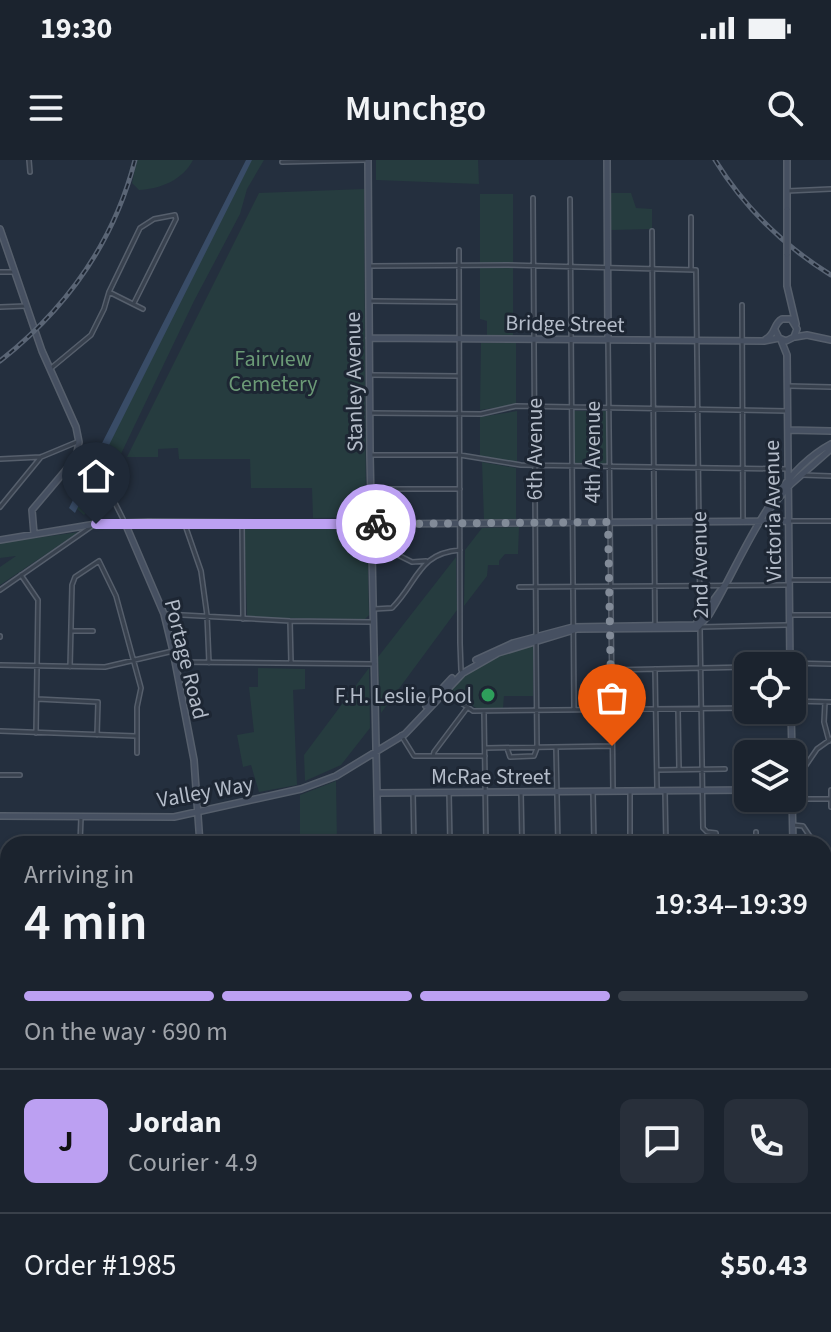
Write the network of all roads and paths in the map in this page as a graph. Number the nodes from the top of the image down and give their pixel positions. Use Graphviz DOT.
graph roads {
  1 [pos="29,160"];
  2 [pos="368,160"];
  3 [pos="607,160"];
  4 [pos="787,160"];
  5 [pos="282,162"];
  6 [pos="30,172"];
  7 [pos="831,189"];
  8 [pos="787,191"];
  9 [pos="533,198"];
  10 [pos="570,199"];
  11 [pos="691,217"];
  12 [pos="0,229"];
  13 [pos="652,231"];
  14 [pos="459,250"];
  15 [pos="368,266"];
  16 [pos="459,267"];
  17 [pos="533,267"];
  18 [pos="571,267"];
  19 [pos="608,268"];
  20 [pos="653,269"];
  21 [pos="691,269"];
  22 [pos="0,272"];
  23 [pos="14,272"];
  24 [pos="109,292"];
  25 [pos="790,300"];
  26 [pos="369,301"];
  27 [pos="458,302"];
  28 [pos="134,303"];
  29 [pos="742,305"];
  30 [pos="26,306"];
  31 [pos="0,307"];
  32 [pos="143,309"];
  33 [pos="785,318"];
  34 [pos="608,324"];
  35 [pos="796,325"];
  36 [pos="775,330"];
  37 [pos="820,337"];
  38 [pos="369,338"];
  39 [pos="459,338"];
  40 [pos="534,338"];
  41 [pos="793,338"];
  42 [pos="571,339"];
  43 [pos="592,339"];
  44 [pos="608,339"];
  45 [pos="780,339"];
  46 [pos="653,340"];
  47 [pos="698,340"];
  48 [pos="831,340"];
  49 [pos="742,341"];
  50 [pos="761,341"];
  51 [pos="787,355"];
  52 [pos="50,369"];
  53 [pos="369,375"];
  54 [pos="459,376"];
  55 [pos="788,386"];
  56 [pos="831,387"];
  57 [pos="533,407"];
  58 [pos="571,408"];
  59 [pos="608,408"];
  60 [pos="653,409"];
  61 [pos="698,410"];
  62 [pos="743,410"];
  63 [pos="788,411"];
  64 [pos="370,413"];
  65 [pos="459,414"];
  66 [pos="788,430"];
  67 [pos="831,431"];
  68 [pos="79,442"];
  69 [pos="831,446"];
  70 [pos="370,455"];
  71 [pos="460,455"];
  72 [pos="41,457"];
  73 [pos="0,459"];
  74 [pos="24,459"];
  75 [pos="534,465"];
  76 [pos="571,466"];
  77 [pos="653,466"];
  78 [pos="609,467"];
  79 [pos="697,467"];
  80 [pos="743,468"];
  81 [pos="788,469"];
  82 [pos="31,471"];
  83 [pos="799,475"];
  84 [pos="831,476"];
  85 [pos="788,485"];
  86 [pos="371,489"];
  87 [pos="460,489"];
  88 [pos="109,491"];
  89 [pos="0,507"];
  90 [pos="788,521"];
  91 [pos="831,521"];
  92 [pos="184,522"];
  93 [pos="608,522"];
  94 [pos="654,522"];
  95 [pos="698,522"];
  96 [pos="743,522"];
  97 [pos="760,522"];
  98 [pos="125,523"];
  99 [pos="242,523"];
  100 [pos="461,523"];
  101 [pos="534,523"];
  102 [pos="572,523"];
  103 [pos="96,524"];
  104 [pos="372,524"];
  105 [pos="34,534"];
  106 [pos="0,540"];
  107 [pos="460,550"];
  108 [pos="372,552"];
  109 [pos="428,560"];
  110 [pos="412,562"];
  111 [pos="21,575"];
  112 [pos="417,576"];
  113 [pos="831,580"];
  114 [pos="789,583"];
  115 [pos="610,586"];
  116 [pos="654,586"];
  117 [pos="699,586"];
  118 [pos="725,586"];
  119 [pos="519,587"];
  120 [pos="535,587"];
  121 [pos="572,587"];
  122 [pos="0,590"];
  123 [pos="374,609"];
  124 [pos="164,614"];
  125 [pos="207,615"];
  126 [pos="790,615"];
  127 [pos="831,615"];
  128 [pos="243,619"];
  129 [pos="290,621"];
  130 [pos="374,622"];
  131 [pos="700,624"];
  132 [pos="790,625"];
  133 [pos="610,627"];
  134 [pos="655,627"];
  135 [pos="573,628"];
  136 [pos="71,631"];
  137 [pos="93,631"];
  138 [pos="536,638"];
  139 [pos="173,651"];
  140 [pos="790,652"];
  141 [pos="135,660"];
  142 [pos="175,662"];
  143 [pos="209,663"];
  144 [pos="291,663"];
  145 [pos="375,664"];
  146 [pos="806,664"];
  147 [pos="831,664"];
  148 [pos="0,665"];
  149 [pos="37,666"];
  150 [pos="70,667"];
  151 [pos="734,667"];
  152 [pos="700,668"];
  153 [pos="655,669"];
  154 [pos="611,670"];
  155 [pos="462,671"];
  156 [pos="443,689"];
  157 [pos="37,699"];
  158 [pos="806,701"];
  159 [pos="825,702"];
  160 [pos="831,702"];
  161 [pos="467,708"];
  162 [pos="734,708"];
  163 [pos="678,709"];
  164 [pos="700,709"];
  165 [pos="574,710"];
  166 [pos="612,710"];
  167 [pos="656,710"];
  168 [pos="537,711"];
  169 [pos="484,712"];
  170 [pos="0,731"];
  171 [pos="36,733"];
  172 [pos="97,735"];
  173 [pos="401,735"];
  174 [pos="136,736"];
  175 [pos="830,740"];
  176 [pos="556,746"];
  177 [pos="612,746"];
  178 [pos="485,748"];
  179 [pos="507,748"];
  180 [pos="537,748"];
  181 [pos="377,752"];
  182 [pos="137,753"];
  183 [pos="433,756"];
  184 [pos="485,756"];
  185 [pos="361,762"];
  186 [pos="806,765"];
  187 [pos="679,769"];
  188 [pos="701,769"];
  189 [pos="725,769"];
  190 [pos="657,770"];
  191 [pos="377,773"];
  192 [pos="0,775"];
  193 [pos="20,775"];
  194 [pos="702,790"];
  195 [pos="734,790"];
  196 [pos="831,790"];
  197 [pos="613,791"];
  198 [pos="630,791"];
  199 [pos="657,791"];
  200 [pos="665,791"];
  201 [pos="413,792"];
  202 [pos="449,792"];
  203 [pos="521,792"];
  204 [pos="557,792"];
  205 [pos="593,792"];
  206 [pos="377,793"];
  207 [pos="485,793"];
  208 [pos="806,798"];
  209 [pos="830,799"];
  210 [pos="831,807"];
  211 [pos="199,811"];
  212 [pos="793,812"];
  213 [pos="0,816"];
  214 [pos="81,817"];
  215 [pos="793,825"];
  216 [pos="756,832"];
  217 [pos="80,836"];
  218 [pos="200,836"];
  219 [pos="378,836"];
  220 [pos="414,836"];
  221 [pos="450,836"];
  222 [pos="486,836"];
  223 [pos="522,836"];
  224 [pos="558,836"];
  225 [pos="594,836"];
  226 [pos="630,836"];
  227 [pos="666,836"];
  228 [pos="716,836"];
  229 [pos="756,836"];
  230 [pos="793,836"];
  231 [pos="810,836"];
  232 [pos="0,1028"];
  233 [pos="0,1085"];
  1 -- 6 [label="street"];
  2 -- 5 [label="street"];
  2 -- 15 [label="street, Stanley Avenue"];
  3 -- 19 [label="street, 4th Avenue"];
  4 -- 8 [label="street"];
  7 -- 8 [label="street"];
  8 -- 25 [label="street, bridge"];
  9 -- 17 [label="street, 6th Avenue"];
  10 -- 18 [label="street"];
  11 -- 21 [label="street"];
  12 -- 23 [label="street"];
  13 -- 20 [label="street"];
  14 -- 16 [label="street"];
  15 -- 16 [label="street"];
  15 -- 26 [label="street, Stanley Avenue"];
  16 -- 17 [label="street"];
  16 -- 27 [label="street"];
  17 -- 18 [label="street"];
  17 -- 40 [label="street, 6th Avenue"];
  18 -- 19 [label="street"];
  18 -- 42 [label="street"];
  19 -- 20 [label="street"];
  19 -- 34 [label="street, 4th Avenue"];
  20 -- 21 [label="street"];
  20 -- 46 [label="street"];
  21 -- 47 [label="street, 2nd Avenue"];
  22 -- 23 [label="street"];
  23 -- 30 [label="street"];
  24 -- 28 [label="street"];
  24 -- 28 [label="street"];
  24 -- 52 [label="street"];
  25 -- 33 [label="street"];
  25 -- 35 [label="street"];
  26 -- 27 [label="street"];
  26 -- 38 [label="street, Stanley Avenue"];
  27 -- 39 [label="street"];
  28 -- 32 [label="street"];
  29 -- 49 [label="street"];
  30 -- 31 [label="street"];
  30 -- 52 [label="street"];
  33 -- 35 [label="street"];
  33 -- 36 [label="street"];
  34 -- 43 [label="street"];
  34 -- 44 [label="street, 4th Avenue"];
  35 -- 37 [label="street"];
  35 -- 41 [label="street"];
  36 -- 45 [label="street"];
  36 -- 50 [label="street"];
  37 -- 41 [label="street"];
  37 -- 48 [label="street"];
  38 -- 39 [label="street, Bridge Street"];
  38 -- 53 [label="street, Stanley Avenue"];
  39 -- 40 [label="street, Bridge Street"];
  39 -- 54 [label="street"];
  40 -- 42 [label="street, Bridge Street"];
  40 -- 57 [label="street, 6th Avenue"];
  41 -- 45 [label="street"];
  41 -- 51 [label="street, Victoria Avenue"];
  42 -- 43 [label="street, Bridge Street"];
  42 -- 58 [label="street"];
  43 -- 44 [label="street, Bridge Street"];
  44 -- 46 [label="street, Bridge Street"];
  44 -- 59 [label="street, 4th Avenue"];
  45 -- 50 [label="street, Bridge Street"];
  45 -- 51 [label="street, Victoria Avenue"];
  46 -- 47 [label="street, Bridge Street"];
  46 -- 60 [label="street"];
  47 -- 49 [label="street, Bridge Street"];
  47 -- 61 [label="street, 2nd Avenue"];
  49 -- 50 [label="street, Bridge Street"];
  49 -- 62 [label="street"];
  51 -- 55 [label="street, Victoria Avenue"];
  52 -- 68 [label="street"];
  53 -- 54 [label="street"];
  53 -- 64 [label="street, Stanley Avenue"];
  54 -- 65 [label="street"];
  55 -- 56 [label="street"];
  55 -- 63 [label="street, Victoria Avenue"];
  57 -- 58 [label="street"];
  57 -- 65 [label="street"];
  57 -- 75 [label="street, 6th Avenue"];
  58 -- 59 [label="street"];
  58 -- 76 [label="street"];
  59 -- 60 [label="street"];
  59 -- 78 [label="street, 4th Avenue"];
  60 -- 61 [label="street"];
  60 -- 77 [label="street"];
  61 -- 62 [label="street"];
  61 -- 79 [label="street, 2nd Avenue"];
  62 -- 63 [label="street"];
  62 -- 80 [label="street"];
  63 -- 66 [label="street, Victoria Avenue"];
  64 -- 65 [label="street"];
  64 -- 70 [label="street, Stanley Avenue"];
  65 -- 71 [label="street"];
  66 -- 67 [label="street"];
  66 -- 81 [label="street, Victoria Avenue"];
  68 -- 72 [label="street"];
  68 -- 105 [label="street"];
  69 -- 83 [label="street"];
  70 -- 71 [label="street"];
  70 -- 86 [label="street, Stanley Avenue"];
  71 -- 75 [label="street"];
  71 -- 87 [label="street"];
  72 -- 74 [label="street"];
  72 -- 82 [label="street"];
  73 -- 74 [label="street"];
  74 -- 82 [label="street"];
  75 -- 76 [label="street"];
  75 -- 101 [label="street, 6th Avenue"];
  76 -- 78 [label="street"];
  76 -- 102 [label="street"];
  77 -- 78 [label="street"];
  77 -- 79 [label="street"];
  77 -- 94 [label="street"];
  78 -- 93 [label="street, 4th Avenue"];
  79 -- 80 [label="street"];
  79 -- 95 [label="street, 2nd Avenue"];
  80 -- 81 [label="street"];
  80 -- 96 [label="street"];
  81 -- 83 [label="street"];
  81 -- 85 [label="street, Victoria Avenue"];
  82 -- 89 [label="street"];
  83 -- 84 [label="street"];
  83 -- 85 [label="street"];
  85 -- 90 [label="street, Victoria Avenue"];
  85 -- 97 [label="street"];
  86 -- 87 [label="street"];
  86 -- 104 [label="street, Stanley Avenue"];
  87 -- 100 [label="street"];
  88 -- 98 [label="street, Portage Road"];
  90 -- 91 [label="street"];
  90 -- 97 [label="street"];
  90 -- 114 [label="street, Victoria Avenue"];
  92 -- 98 [label="street"];
  92 -- 99 [label="street"];
  92 -- 125 [label="street"];
  93 -- 94 [label="street"];
  93 -- 102 [label="street"];
  93 -- 115 [label="street, 4th Avenue"];
  94 -- 95 [label="street"];
  94 -- 116 [label="street"];
  95 -- 96 [label="street"];
  95 -- 117 [label="street, 2nd Avenue"];
  96 -- 97 [label="street"];
  97 -- 118 [label="street"];
  98 -- 103 [label="street"];
  98 -- 124 [label="street, Portage Road"];
  99 -- 104 [label="street"];
  99 -- 128 [label="street"];
  100 -- 101 [label="street"];
  100 -- 104 [label="street"];
  100 -- 107 [label="street"];
  101 -- 102 [label="street"];
  101 -- 120 [label="street, 6th Avenue"];
  102 -- 121 [label="street"];
  103 -- 105 [label="street"];
  103 -- 111 [label="street"];
  104 -- 108 [label="street, Stanley Avenue"];
  105 -- 106 [label="street"];
  107 -- 109 [label="street"];
  107 -- 155 [label="street"];
  108 -- 110 [label="street"];
  108 -- 123 [label="street, Stanley Avenue"];
  109 -- 110 [label="street"];
  109 -- 112 [label="street"];
  110 -- 112 [label="street"];
  111 -- 122 [label="street"];
  111 -- 149 [label="street"];
  112 -- 123 [label="street"];
  113 -- 114 [label="street"];
  114 -- 118 [label="street"];
  114 -- 126 [label="street, Victoria Avenue"];
  115 -- 116 [label="street"];
  115 -- 121 [label="street"];
  115 -- 133 [label="street, 4th Avenue"];
  116 -- 117 [label="street"];
  116 -- 134 [label="street"];
  117 -- 118 [label="street"];
  117 -- 131 [label="street, 2nd Avenue"];
  118 -- 131 [label="street"];
  119 -- 120 [label="street"];
  120 -- 121 [label="street"];
  120 -- 138 [label="street, 6th Avenue"];
  121 -- 135 [label="street"];
  123 -- 130 [label="street, Stanley Avenue"];
  124 -- 125 [label="street"];
  124 -- 139 [label="street, Portage Road"];
  125 -- 128 [label="street"];
  125 -- 143 [label="street"];
  126 -- 127 [label="street"];
  126 -- 132 [label="street, Victoria Avenue"];
  128 -- 129 [label="street"];
  129 -- 130 [label="street"];
  129 -- 144 [label="street"];
  130 -- 145 [label="street, Stanley Avenue"];
  131 -- 132 [label="street"];
  131 -- 134 [label="street, Valley Way"];
  131 -- 152 [label="street, 2nd Avenue"];
  132 -- 140 [label="street, Victoria Avenue"];
  133 -- 134 [label="street, Valley Way"];
  133 -- 135 [label="street, Valley Way"];
  133 -- 154 [label="street, 4th Avenue"];
  135 -- 138 [label="street, Valley Way"];
  135 -- 165 [label="street"];
  136 -- 137 [label="street"];
  136 -- 141 [label="street"];
  136 -- 150 [label="street"];
  138 -- 155 [label="street, Valley Way"];
  138 -- 168 [label="street, 6th Avenue"];
  139 -- 141 [label="street"];
  139 -- 142 [label="street, Portage Road"];
  141 -- 150 [label="street"];
  141 -- 174 [label="street"];
  142 -- 143 [label="street"];
  142 -- 211 [label="street, Portage Road"];
  143 -- 144 [label="street"];
  144 -- 145 [label="street"];
  145 -- 181 [label="street, Stanley Avenue"];
  146 -- 147 [label="street"];
  148 -- 149 [label="street"];
  149 -- 150 [label="street"];
  149 -- 157 [label="street"];
  151 -- 152 [label="street"];
  152 -- 153 [label="street"];
  152 -- 164 [label="street, 2nd Avenue"];
  153 -- 154 [label="street"];
  153 -- 167 [label="street"];
  154 -- 166 [label="street, 4th Avenue"];
  155 -- 156 [label="street, Valley Way"];
  156 -- 161 [label="street"];
  156 -- 173 [label="street, Valley Way"];
  157 -- 171 [label="street"];
  157 -- 172 [label="street"];
  158 -- 159 [label="street"];
  159 -- 160 [label="street"];
  159 -- 175 [label="street"];
  161 -- 169 [label="street"];
  161 -- 183 [label="street"];
  162 -- 164 [label="street"];
  163 -- 164 [label="street"];
  163 -- 167 [label="street"];
  163 -- 187 [label="street"];
  164 -- 188 [label="street, 2nd Avenue"];
  165 -- 166 [label="street"];
  165 -- 168 [label="street"];
  166 -- 167 [label="street"];
  166 -- 177 [label="street, 4th Avenue"];
  167 -- 190 [label="street"];
  168 -- 169 [label="street"];
  168 -- 180 [label="street, 6th Avenue"];
  169 -- 178 [label="street"];
  170 -- 171 [label="street"];
  171 -- 172 [label="street"];
  172 -- 174 [label="street"];
  173 -- 181 [label="street, Valley Way"];
  173 -- 183 [label="street"];
  174 -- 182 [label="street"];
  175 -- 186 [label="street"];
  176 -- 177 [label="street"];
  176 -- 180 [label="street"];
  176 -- 204 [label="street"];
  177 -- 197 [label="street, 4th Avenue"];
  178 -- 179 [label="street"];
  178 -- 184 [label="street"];
  179 -- 180 [label="street"];
  179 -- 180 [label="street"];
  181 -- 185 [label="street, Valley Way"];
  181 -- 191 [label="street, Stanley Avenue"];
  183 -- 184 [label="street"];
  184 -- 207 [label="street"];
  185 -- 191 [label="street"];
  185 -- 211 [label="street, Valley Way"];
  187 -- 188 [label="street"];
  187 -- 190 [label="street"];
  188 -- 189 [label="street"];
  188 -- 194 [label="street, 2nd Avenue"];
  190 -- 199 [label="street"];
  191 -- 206 [label="street, Stanley Avenue"];
  192 -- 193 [label="street"];
  194 -- 195 [label="street, McRae Street"];
  194 -- 200 [label="street, McRae Street"];
  194 -- 228 [label="street, 2nd Avenue"];
  196 -- 209 [label="street"];
  197 -- 198 [label="street, McRae Street"];
  197 -- 205 [label="street, McRae Street"];
  198 -- 199 [label="street, McRae Street"];
  198 -- 226 [label="street"];
  199 -- 200 [label="street, McRae Street"];
  200 -- 227 [label="street"];
  201 -- 202 [label="street, McRae Street"];
  201 -- 206 [label="street, McRae Street"];
  201 -- 220 [label="street"];
  202 -- 207 [label="street, McRae Street"];
  202 -- 221 [label="street"];
  203 -- 204 [label="street, McRae Street"];
  203 -- 207 [label="street, McRae Street"];
  203 -- 223 [label="street"];
  204 -- 205 [label="street, McRae Street"];
  204 -- 224 [label="street"];
  205 -- 225 [label="street"];
  206 -- 219 [label="street, Stanley Avenue"];
  207 -- 222 [label="street"];
  208 -- 209 [label="street"];
  209 -- 210 [label="street"];
  211 -- 214 [label="street, Valley Way"];
  211 -- 218 [label="street, Portage Road"];
  212 -- 215 [label="street"];
  213 -- 214 [label="street, Valley Way"];
  214 -- 217 [label="street"];
  215 -- 230 [label="street"];
  215 -- 231 [label="street"];
  216 -- 229 [label="street"];
  232 -- 233 [label="street"];
}
